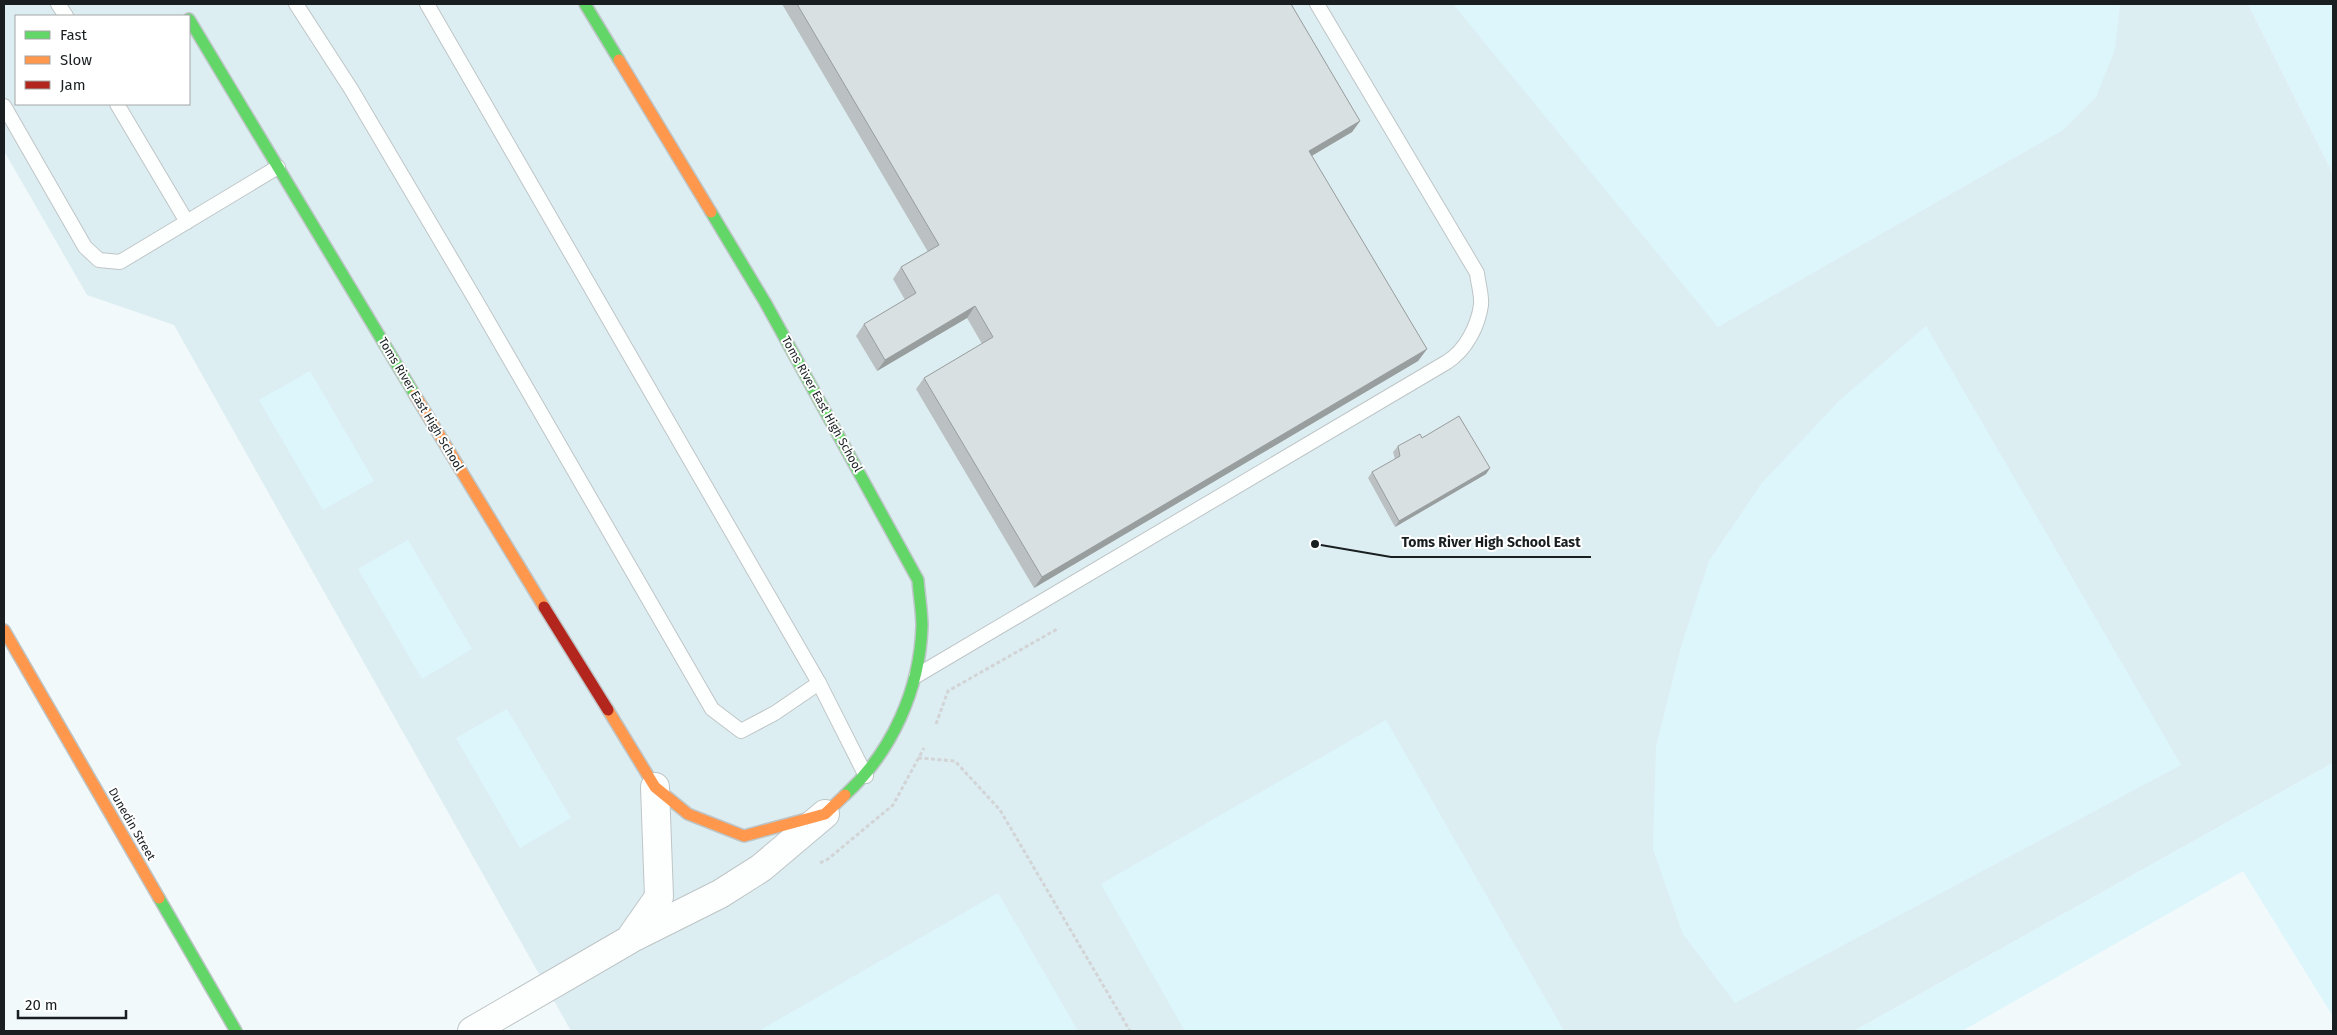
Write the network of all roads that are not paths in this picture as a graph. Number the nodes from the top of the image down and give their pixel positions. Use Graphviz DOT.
graph roads {
  1 [pos="58,4"];
  2 [pos="179,4"];
  3 [pos="296,4"];
  4 [pos="426,4"];
  5 [pos="585,4"];
  6 [pos="1317,4"];
  7 [pos="65,15"];
  8 [pos="186,15"];
  9 [pos="190,21"];
  10 [pos="119,105"];
  11 [pos="4,106"];
  12 [pos="278,167"];
  13 [pos="187,222"];
  14 [pos="4,630"];
  15 [pos="916,676"];
  16 [pos="819,683"];
  17 [pos="866,776"];
  18 [pos="655,787"];
  19 [pos="825,814"];
  20 [pos="629,940"];
  21 [pos="236,1031"];
  22 [pos="472,1031"];
  1 -- 7 [label="lane"];
  2 -- 8 [label="street, Toms River East High School"];
  3 -- 16 [label="lane"];
  4 -- 16 [label="lane"];
  5 -- 15 [label="street, Toms River East High School"];
  6 -- 15 [label="lane"];
  9 -- 12 [label="street, Toms River East High School"];
  10 -- 13 [label="lane"];
  11 -- 13 [label="lane"];
  12 -- 13 [label="lane"];
  12 -- 18 [label="street, Toms River East High School"];
  14 -- 21 [label="street, Dunedin Street"];
  15 -- 17 [label="street, Toms River East High School"];
  16 -- 17 [label="lane"];
  17 -- 19 [label="street, Toms River East High School"];
  18 -- 19 [label="street, Toms River East High School"];
  18 -- 20 [label="street, Toms River East High School"];
  19 -- 20 [label="street, Toms River East High School"];
  20 -- 22 [label="street, Toms River East High School"];
}
